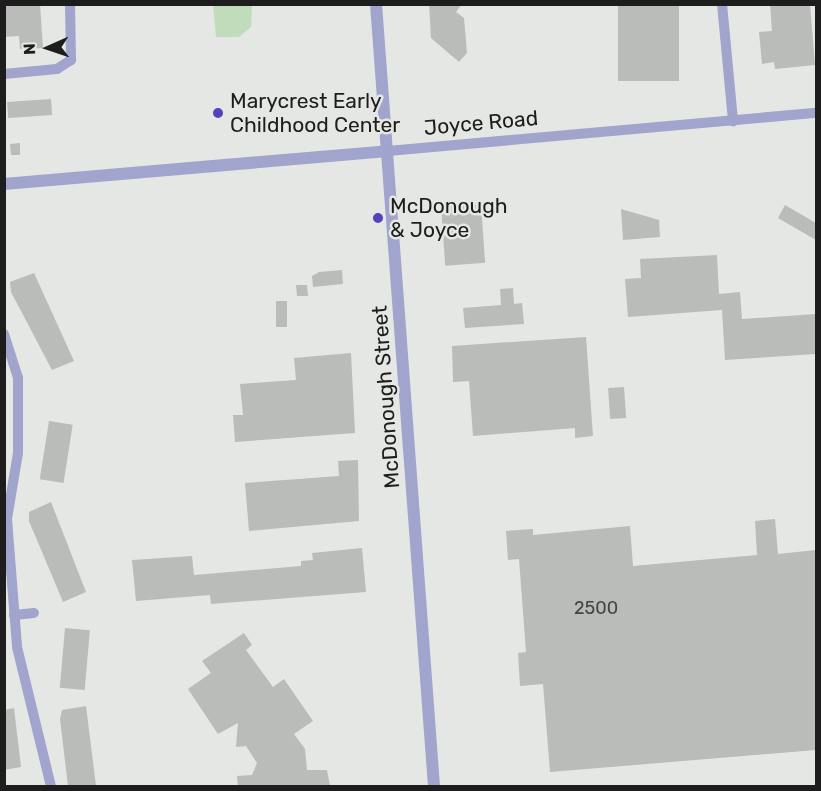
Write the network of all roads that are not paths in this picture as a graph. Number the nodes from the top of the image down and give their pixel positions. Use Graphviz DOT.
graph roads {
  1 [pos="70,4"];
  2 [pos="376,4"];
  3 [pos="723,4"];
  4 [pos="4,74"];
  5 [pos="816,113"];
  6 [pos="733,121"];
  7 [pos="388,151"];
  8 [pos="4,184"];
  9 [pos="4,334"];
  10 [pos="34,613"];
  11 [pos="14,615"];
  12 [pos="51,786"];
  13 [pos="434,786"];
  1 -- 4 [label="street"];
  2 -- 7 [label="street, McDonough Street"];
  3 -- 6 [label="street"];
  5 -- 6 [label="street, Joyce Road"];
  6 -- 7 [label="street, Joyce Road"];
  7 -- 8 [label="street, Joyce Road"];
  7 -- 13 [label="street, McDonough Street"];
  9 -- 11 [label="street"];
  10 -- 11 [label="street"];
  11 -- 12 [label="street"];
}
